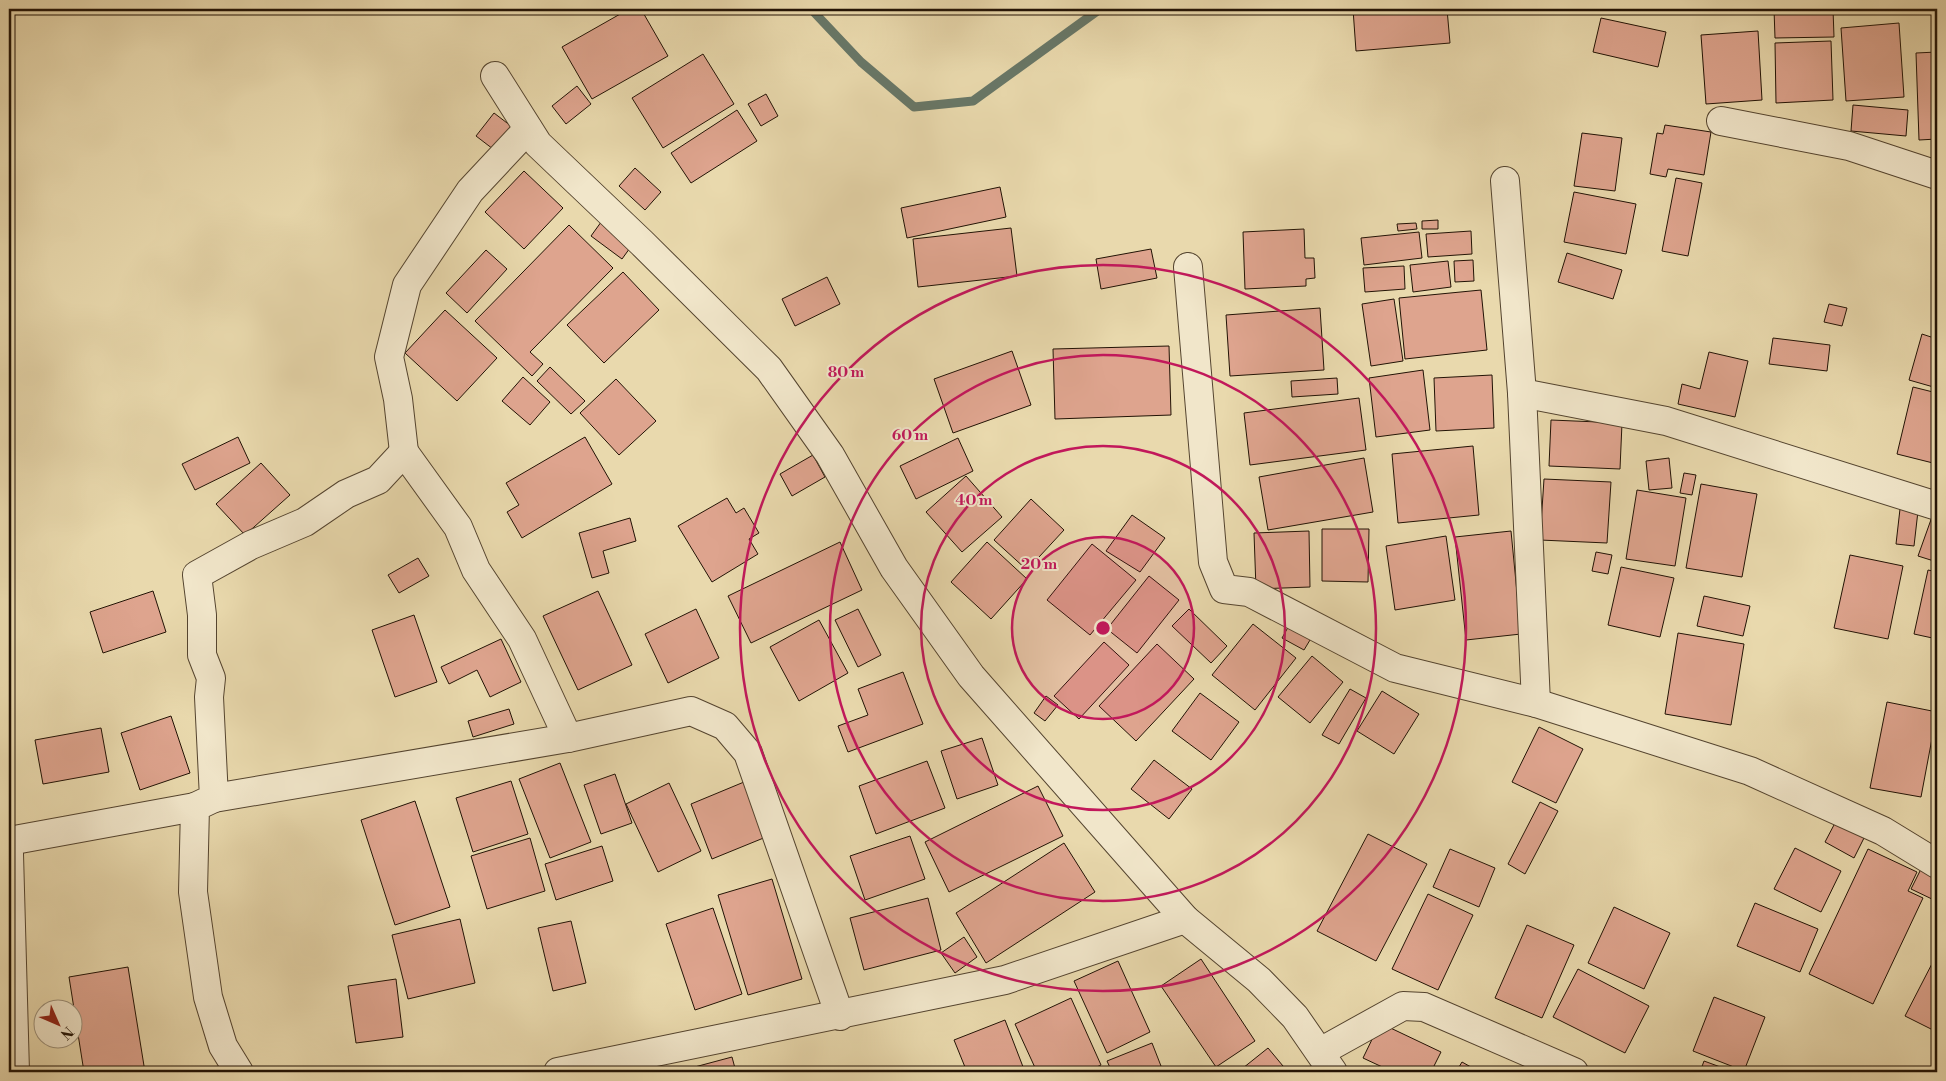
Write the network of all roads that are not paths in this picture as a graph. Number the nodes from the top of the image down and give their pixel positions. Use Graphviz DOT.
graph roads {
  1 [pos="495,76"];
  2 [pos="1721,121"];
  3 [pos="528,130"];
  4 [pos="1937,175"];
  5 [pos="1505,181"];
  6 [pos="1188,267"];
  7 [pos="1522,393"];
  8 [pos="404,452"];
  9 [pos="1937,506"];
  10 [pos="1536,703"];
  11 [pos="568,738"];
  12 [pos="204,803"];
  13 [pos="9,841"];
  14 [pos="9,854"];
  15 [pos="1937,864"];
  16 [pos="1184,919"];
  17 [pos="840,1016"];
  18 [pos="1326,1062"];
  19 [pos="15,1072"];
  20 [pos="239,1072"];
  21 [pos="558,1072"];
  22 [pos="1574,1072"];
  1 -- 3 [label="street"];
  2 -- 4 [label="street"];
  3 -- 8 [label="street"];
  3 -- 16 [label="street"];
  5 -- 7 [label="street"];
  6 -- 10 [label="street"];
  7 -- 9 [label="street"];
  7 -- 10 [label="street"];
  8 -- 11 [label="street"];
  8 -- 12 [label="street"];
  10 -- 15 [label="street"];
  11 -- 12 [label="street"];
  11 -- 17 [label="street"];
  12 -- 13 [label="street"];
  12 -- 20 [label="street"];
  14 -- 19 [label="street"];
  16 -- 17 [label="street"];
  16 -- 18 [label="street"];
  17 -- 21 [label="street"];
  18 -- 22 [label="street"];
}
